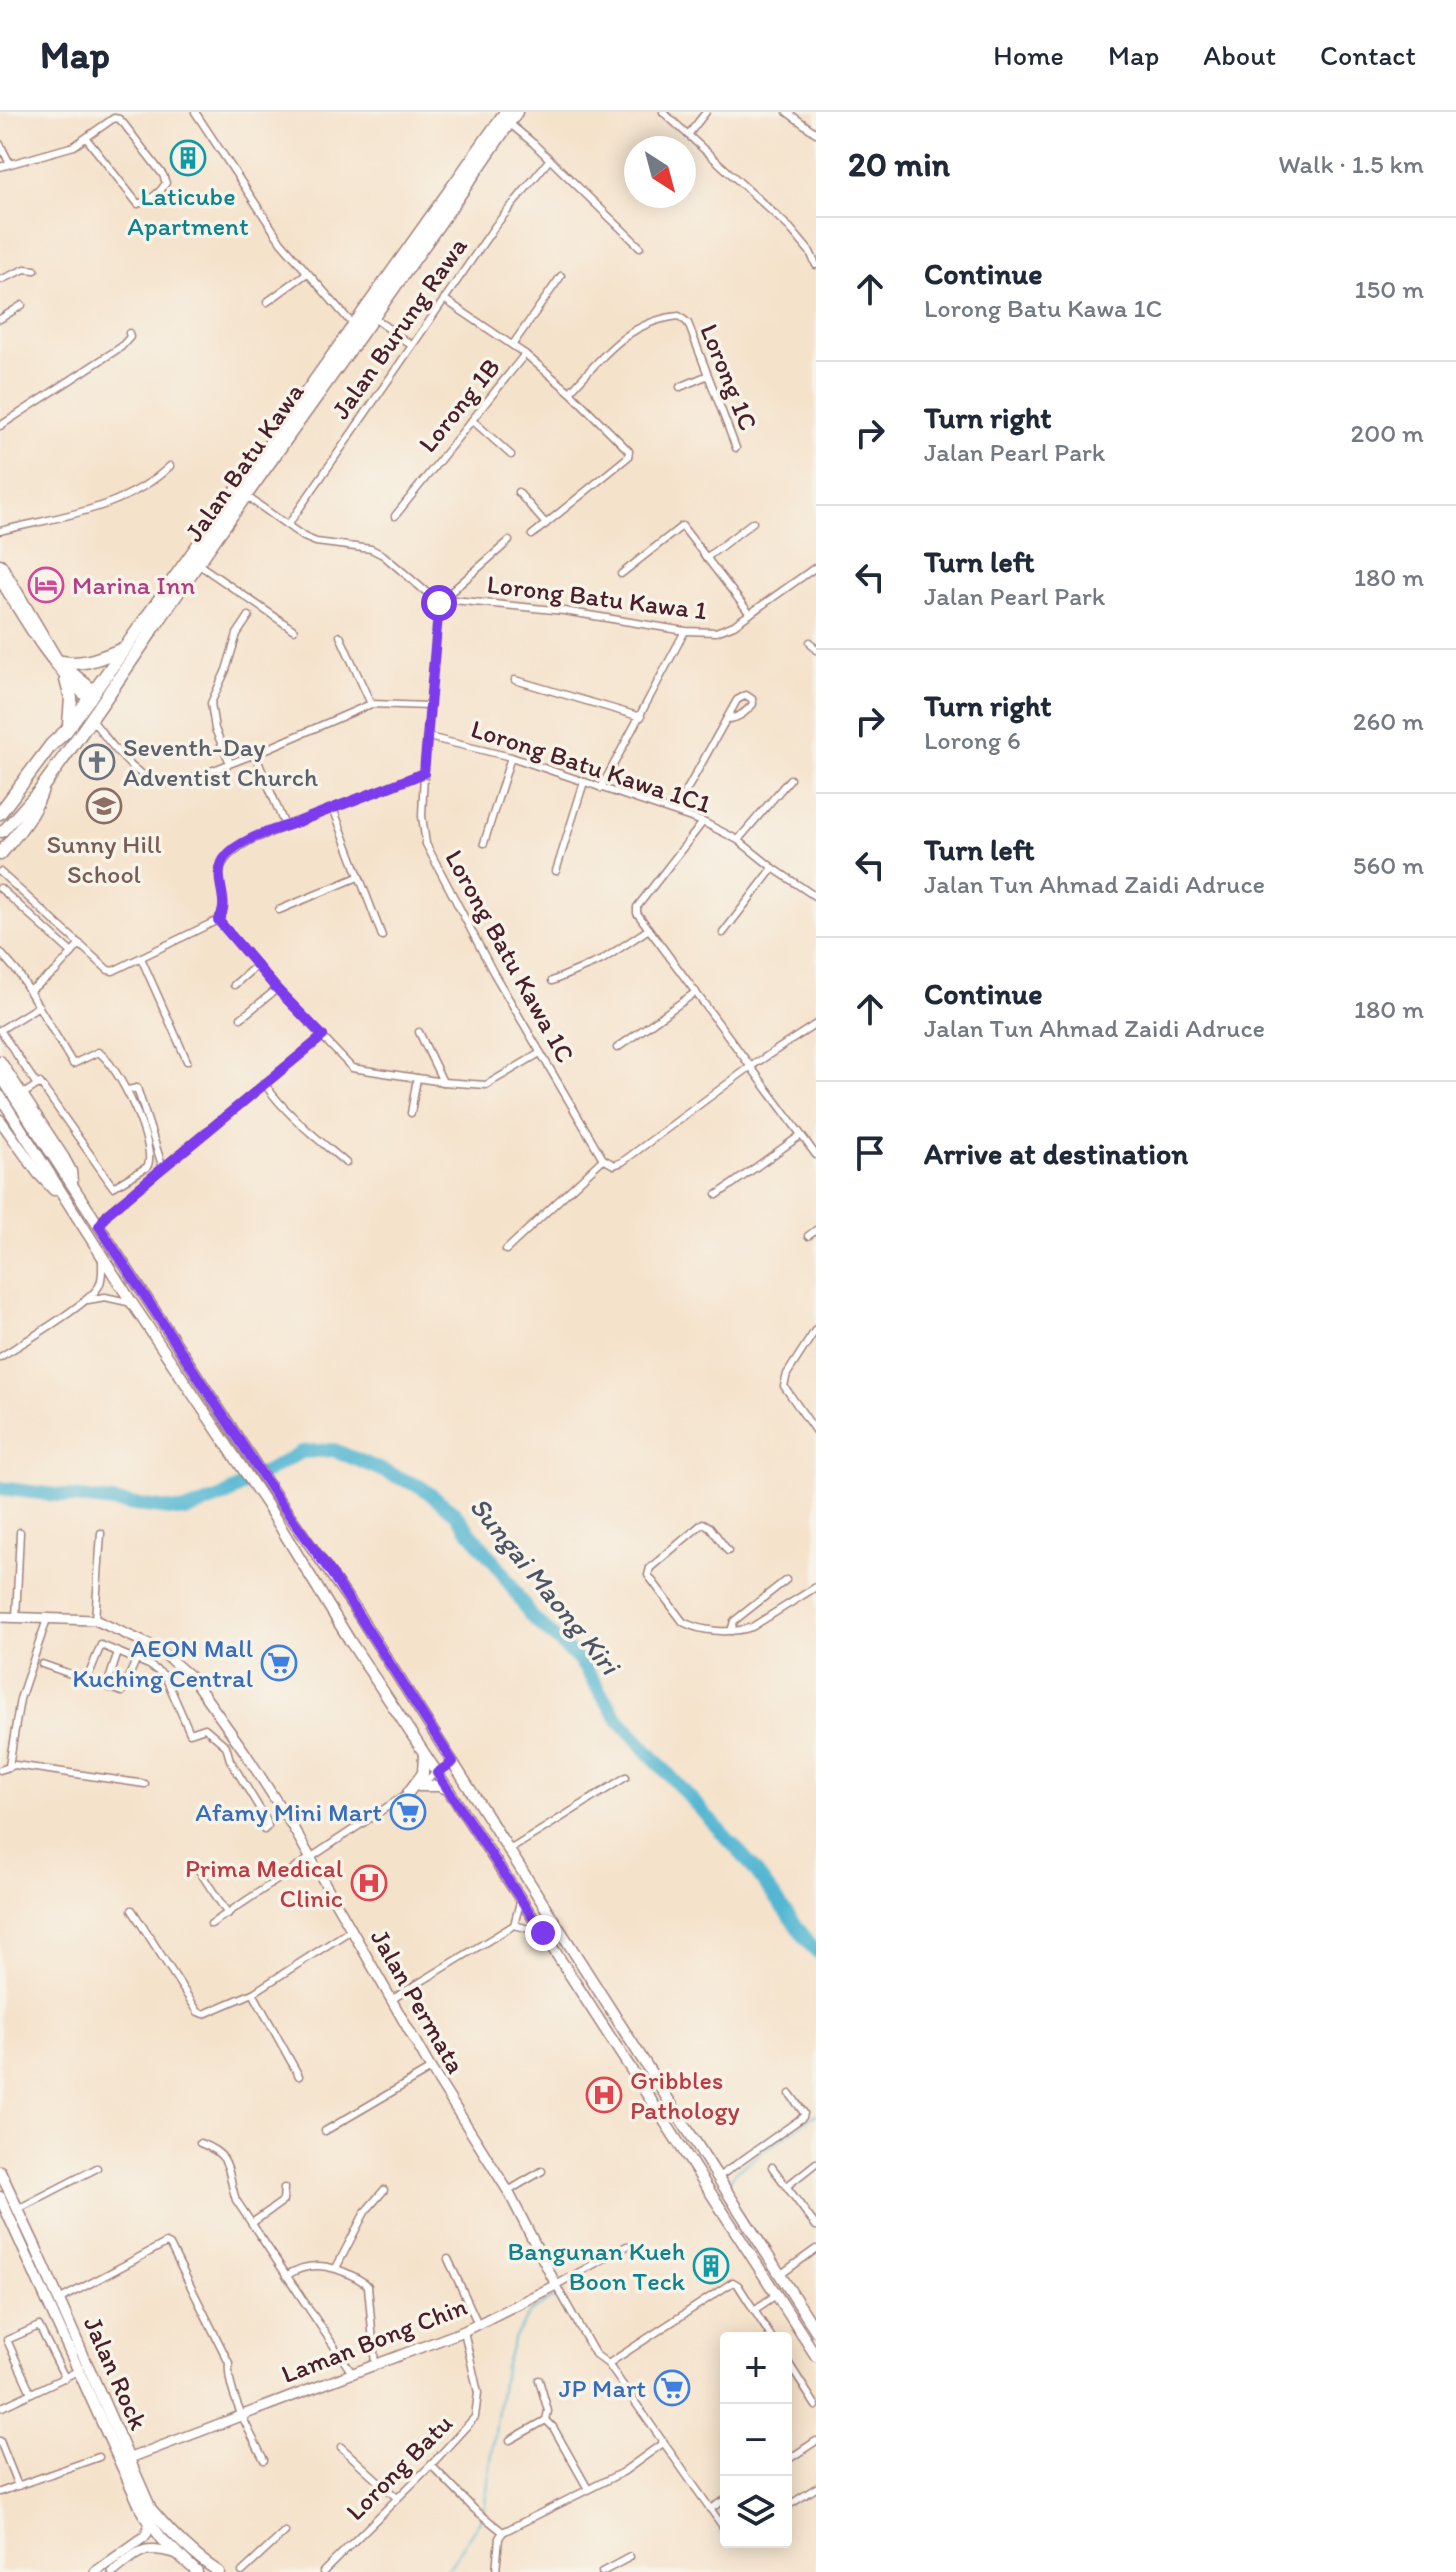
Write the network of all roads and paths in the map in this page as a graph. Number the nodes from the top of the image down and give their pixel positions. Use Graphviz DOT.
graph roads {
  1 [pos="195,112"];
  2 [pos="663,112"];
  3 [pos="706,112"];
  4 [pos="787,112"];
  5 [pos="796,114"];
  6 [pos="510,116"];
  7 [pos="816,133"];
  8 [pos="688,135"];
  9 [pos="86,138"];
  10 [pos="0,144"];
  11 [pos="550,159"];
  12 [pos="10,164"];
  13 [pos="0,167"];
  14 [pos="640,247"];
  15 [pos="816,265"];
  16 [pos="35,270"];
  17 [pos="307,273"];
  18 [pos="561,276"];
  19 [pos="0,280"];
  20 [pos="444,299"];
  21 [pos="267,302"];
  22 [pos="22,305"];
  23 [pos="374,318"];
  24 [pos="0,319"];
  25 [pos="356,325"];
  26 [pos="129,333"];
  27 [pos="513,344"];
  28 [pos="411,345"];
  29 [pos="525,354"];
  30 [pos="706,376"];
  31 [pos="680,387"];
  32 [pos="570,392"];
  33 [pos="472,420"];
  34 [pos="0,426"];
  35 [pos="736,448"];
  36 [pos="511,455"];
  37 [pos="170,466"];
  38 [pos="518,492"];
  39 [pos="246,496"];
  40 [pos="395,516"];
  41 [pos="753,522"];
  42 [pos="546,524"];
  43 [pos="288,525"];
  44 [pos="0,531"];
  45 [pos="532,535"];
  46 [pos="509,541"];
  47 [pos="706,558"];
  48 [pos="198,564"];
  49 [pos="0,565"];
  50 [pos="816,567"];
  51 [pos="621,574"];
  52 [pos="0,580"];
  53 [pos="441,601"];
  54 [pos="750,614"];
  55 [pos="249,616"];
  56 [pos="294,630"];
  57 [pos="685,631"];
  58 [pos="340,636"];
  59 [pos="810,642"];
  60 [pos="125,648"];
  61 [pos="816,650"];
  62 [pos="57,661"];
  63 [pos="66,680"];
  64 [pos="515,680"];
  65 [pos="97,700"];
  66 [pos="371,704"];
  67 [pos="429,706"];
  68 [pos="641,717"];
  69 [pos="728,719"];
  70 [pos="92,720"];
  71 [pos="66,731"];
  72 [pos="428,737"];
  73 [pos="255,754"];
  74 [pos="511,757"];
  75 [pos="230,763"];
  76 [pos="424,773"];
  77 [pos="790,779"];
  78 [pos="584,782"];
  79 [pos="43,786"];
  80 [pos="601,788"];
  81 [pos="333,808"];
  82 [pos="675,811"];
  83 [pos="0,813"];
  84 [pos="703,822"];
  85 [pos="285,826"];
  86 [pos="1,827"];
  87 [pos="738,840"];
  88 [pos="484,843"];
  89 [pos="0,854"];
  90 [pos="773,868"];
  91 [pos="556,871"];
  92 [pos="0,872"];
  93 [pos="358,877"];
  94 [pos="0,888"];
  95 [pos="816,897"];
  96 [pos="279,910"];
  97 [pos="218,920"];
  98 [pos="649,929"];
  99 [pos="723,933"];
  100 [pos="382,936"];
  101 [pos="80,944"];
  102 [pos="0,952"];
  103 [pos="72,953"];
  104 [pos="141,958"];
  105 [pos="257,965"];
  106 [pos="552,981"];
  107 [pos="234,985"];
  108 [pos="277,989"];
  109 [pos="29,991"];
  110 [pos="696,992"];
  111 [pos="39,1006"];
  112 [pos="241,1018"];
  113 [pos="816,1024"];
  114 [pos="0,1030"];
  115 [pos="419,1032"];
  116 [pos="323,1036"];
  117 [pos="617,1048"];
  118 [pos="540,1053"];
  119 [pos="0,1061"];
  120 [pos="187,1061"];
  121 [pos="750,1067"];
  122 [pos="0,1075"];
  123 [pos="417,1078"];
  124 [pos="443,1082"];
  125 [pos="264,1083"];
  126 [pos="38,1084"];
  127 [pos="128,1090"];
  128 [pos="22,1095"];
  129 [pos="0,1096"];
  130 [pos="411,1113"];
  131 [pos="0,1120"];
  132 [pos="801,1135"];
  133 [pos="151,1143"];
  134 [pos="816,1155"];
  135 [pos="603,1159"];
  136 [pos="346,1163"];
  137 [pos="163,1168"];
  138 [pos="73,1186"];
  139 [pos="62,1195"];
  140 [pos="717,1195"];
  141 [pos="99,1226"];
  142 [pos="816,1230"];
  143 [pos="808,1236"];
  144 [pos="506,1250"];
  145 [pos="102,1257"];
  146 [pos="84,1301"];
  147 [pos="132,1303"];
  148 [pos="816,1329"];
  149 [pos="0,1357"];
  150 [pos="816,1432"];
  151 [pos="20,1532"];
  152 [pos="101,1533"];
  153 [pos="728,1551"];
  154 [pos="786,1580"];
  155 [pos="816,1587"];
  156 [pos="0,1617"];
  157 [pos="16,1618"];
  158 [pos="47,1619"];
  159 [pos="95,1620"];
  160 [pos="731,1631"];
  161 [pos="144,1642"];
  162 [pos="118,1652"];
  163 [pos="137,1660"];
  164 [pos="42,1664"];
  165 [pos="87,1679"];
  166 [pos="107,1686"];
  167 [pos="244,1751"];
  168 [pos="424,1753"];
  169 [pos="230,1760"];
  170 [pos="453,1762"];
  171 [pos="9,1766"];
  172 [pos="0,1770"];
  173 [pos="437,1773"];
  174 [pos="626,1777"];
  175 [pos="145,1784"];
  176 [pos="419,1786"];
  177 [pos="448,1789"];
  178 [pos="408,1793"];
  179 [pos="264,1830"];
  180 [pos="511,1849"];
  181 [pos="310,1858"];
  182 [pos="198,1869"];
  183 [pos="520,1898"];
  184 [pos="132,1910"];
  185 [pos="228,1914"];
  186 [pos="211,1924"];
  187 [pos="514,1925"];
  188 [pos="351,1930"];
  189 [pos="543,1933"];
  190 [pos="253,1993"];
  191 [pos="391,2000"];
  192 [pos="431,2069"];
  193 [pos="299,2076"];
  194 [pos="790,2094"];
  195 [pos="325,2131"];
  196 [pos="200,2143"];
  197 [pos="816,2163"];
  198 [pos="772,2167"];
  199 [pos="97,2168"];
  200 [pos="0,2171"];
  201 [pos="542,2171"];
  202 [pos="721,2184"];
  203 [pos="787,2186"];
  204 [pos="284,2188"];
  205 [pos="384,2190"];
  206 [pos="508,2191"];
  207 [pos="0,2197"];
  208 [pos="18,2209"];
  209 [pos="252,2223"];
  210 [pos="816,2226"];
  211 [pos="627,2246"];
  212 [pos="816,2249"];
  213 [pos="448,2259"];
  214 [pos="336,2268"];
  215 [pos="780,2275"];
  216 [pos="286,2276"];
  217 [pos="556,2285"];
  218 [pos="776,2295"];
  219 [pos="59,2300"];
  220 [pos="754,2310"];
  221 [pos="478,2324"];
  222 [pos="464,2331"];
  223 [pos="816,2331"];
  224 [pos="768,2332"];
  225 [pos="816,2346"];
  226 [pos="816,2356"];
  227 [pos="375,2364"];
  228 [pos="608,2364"];
  229 [pos="792,2368"];
  230 [pos="80,2370"];
  231 [pos="352,2373"];
  232 [pos="65,2378"];
  233 [pos="539,2380"];
  234 [pos="31,2393"];
  235 [pos="815,2401"];
  236 [pos="0,2408"];
  237 [pos="243,2415"];
  238 [pos="546,2420"];
  239 [pos="510,2440"];
  240 [pos="0,2441"];
  241 [pos="816,2441"];
  242 [pos="663,2443"];
  243 [pos="341,2447"];
  244 [pos="99,2457"];
  245 [pos="792,2457"];
  246 [pos="130,2458"];
  247 [pos="264,2460"];
  248 [pos="431,2465"];
  249 [pos="18,2486"];
  250 [pos="816,2488"];
  251 [pos="588,2489"];
  252 [pos="0,2492"];
  253 [pos="397,2498"];
  254 [pos="720,2503"];
  255 [pos="792,2503"];
  256 [pos="710,2509"];
  257 [pos="149,2521"];
  258 [pos="720,2523"];
  259 [pos="285,2532"];
  260 [pos="503,2532"];
  261 [pos="178,2554"];
  262 [pos="630,2557"];
  263 [pos="95,2572"];
  264 [pos="113,2572"];
  265 [pos="197,2572"];
  266 [pos="219,2572"];
  267 [pos="242,2572"];
  268 [pos="323,2572"];
  269 [pos="496,2572"];
  270 [pos="602,2572"];
  1 -- 17 [label="street"];
  2 -- 8 [label="street"];
  3 -- 8 [label="street"];
  4 -- 5 [label="street"];
  5 -- 7 [label="street"];
  6 -- 11 [label="street"];
  6 -- 23 [label="highway, Jalan Batu Kawa"];
  6 -- 25 [label="highway, Jalan Batu Kawa"];
  8 -- 15 [label="street"];
  9 -- 9 [label="street"];
  9 -- 12 [label="street"];
  10 -- 12 [label="street"];
  11 -- 14 [label="street"];
  11 -- 20 [label="street, Jalan Burung Rawa"];
  12 -- 13 [label="street"];
  16 -- 19 [label="street"];
  17 -- 21 [label="street"];
  17 -- 25 [label="street"];
  18 -- 27 [label="street"];
  20 -- 27 [label="street"];
  20 -- 28 [label="street, Jalan Burung Rawa"];
  22 -- 24 [label="street"];
  23 -- 28 [label="street"];
  23 -- 39 [label="highway, Jalan Batu Kawa"];
  25 -- 60 [label="highway, Jalan Batu Kawa"];
  26 -- 34 [label="street"];
  27 -- 29 [label="street"];
  28 -- 43 [label="street, Jalan Burung Rawa"];
  29 -- 32 [label="street, Lorong 1B"];
  29 -- 33 [label="street, Lorong 1B"];
  30 -- 31 [label="street"];
  30 -- 32 [label="street, Lorong 1C"];
  30 -- 35 [label="street, Lorong 1C"];
  32 -- 42 [label="street, Lorong 1B"];
  33 -- 36 [label="street"];
  33 -- 40 [label="street, Lorong 1B"];
  37 -- 44 [label="street"];
  38 -- 42 [label="street"];
  39 -- 43 [label="street"];
  39 -- 48 [label="highway, Jalan Batu Kawa"];
  41 -- 47 [label="street"];
  42 -- 45 [label="street"];
  43 -- 53 [label="street"];
  46 -- 53 [label="street"];
  47 -- 51 [label="street"];
  47 -- 54 [label="street"];
  48 -- 56 [label="street"];
  48 -- 65 [label="highway, Jalan Batu Kawa"];
  49 -- 62 [label="highway"];
  50 -- 54 [label="street, Lorong Batu Kawa 1"];
  52 -- 63 [label="street"];
  53 -- 57 [label="street, Lorong Batu Kawa 1"];
  53 -- 67 [label="street, Lorong Batu Kawa 1C"];
  54 -- 57 [label="street, Lorong Batu Kawa 1"];
  55 -- 75 [label="street"];
  57 -- 68 [label="street"];
  58 -- 66 [label="street"];
  59 -- 61 [label="street"];
  60 -- 62 [label="highway"];
  60 -- 65 [label="highway, Jalan Batu Kawa"];
  62 -- 65 [label="highway"];
  63 -- 65 [label="street"];
  63 -- 71 [label="highway"];
  64 -- 68 [label="street"];
  65 -- 70 [label="highway, Jalan Batu Kawa"];
  65 -- 71 [label="highway, Jalan Batu Kawa"];
  66 -- 67 [label="street"];
  66 -- 73 [label="street"];
  67 -- 72 [label="street, Lorong Batu Kawa 1C"];
  68 -- 80 [label="street"];
  69 -- 82 [label="street"];
  70 -- 75 [label="street"];
  70 -- 79 [label="highway, Jalan Batu Kawa"];
  71 -- 83 [label="highway"];
  71 -- 86 [label="main road, Jalan Batu Kawa"];
  72 -- 74 [label="street, Lorong Batu Kawa 1C1"];
  72 -- 76 [label="street, Lorong Batu Kawa 1C"];
  73 -- 75 [label="street"];
  73 -- 85 [label="street"];
  74 -- 78 [label="street, Lorong Batu Kawa 1C1"];
  74 -- 88 [label="street"];
  76 -- 81 [label="street"];
  76 -- 118 [label="street, Lorong Batu Kawa 1C"];
  77 -- 87 [label="street"];
  78 -- 80 [label="street, Lorong Batu Kawa 1C1"];
  78 -- 91 [label="street"];
  79 -- 86 [label="main road, Jalan Batu Kawa"];
  79 -- 89 [label="highway"];
  80 -- 82 [label="street, Lorong Batu Kawa 1C1"];
  81 -- 85 [label="street"];
  81 -- 93 [label="street"];
  82 -- 84 [label="street, Lorong Batu Kawa 1C1"];
  84 -- 87 [label="street, Lorong Batu Kawa 1C1"];
  84 -- 98 [label="street"];
  85 -- 97 [label="street"];
  87 -- 90 [label="street, Lorong Batu Kawa 1C1"];
  90 -- 95 [label="street, Lorong Batu Kawa 1C1"];
  90 -- 99 [label="street"];
  92 -- 101 [label="street"];
  93 -- 96 [label="street"];
  93 -- 100 [label="street"];
  94 -- 103 [label="street"];
  97 -- 104 [label="street"];
  97 -- 105 [label="street"];
  98 -- 106 [label="street"];
  98 -- 110 [label="street"];
  101 -- 103 [label="street"];
  101 -- 104 [label="street"];
  102 -- 109 [label="street"];
  103 -- 109 [label="street"];
  104 -- 120 [label="street"];
  105 -- 107 [label="street"];
  105 -- 108 [label="street"];
  108 -- 112 [label="street"];
  108 -- 116 [label="street"];
  109 -- 111 [label="street"];
  110 -- 117 [label="street"];
  110 -- 121 [label="street"];
  111 -- 114 [label="street"];
  111 -- 127 [label="street"];
  113 -- 121 [label="street"];
  114 -- 126 [label="street"];
  115 -- 124 [label="street"];
  116 -- 123 [label="street"];
  116 -- 125 [label="street"];
  118 -- 124 [label="street"];
  118 -- 135 [label="street, Lorong Batu Kawa 1C"];
  119 -- 128 [label="main road"];
  121 -- 132 [label="street"];
  121 -- 135 [label="street"];
  122 -- 138 [label="main road"];
  123 -- 124 [label="street"];
  123 -- 130 [label="street"];
  125 -- 136 [label="street"];
  125 -- 137 [label="street"];
  126 -- 128 [label="street"];
  126 -- 133 [label="street"];
  127 -- 133 [label="street"];
  127 -- 133 [label="street"];
  128 -- 138 [label="main road"];
  129 -- 139 [label="main road"];
  131 -- 139 [label="main road"];
  132 -- 134 [label="street"];
  132 -- 140 [label="street"];
  133 -- 137 [label="street"];
  135 -- 144 [label="street"];
  137 -- 141 [label="street"];
  138 -- 141 [label="main road"];
  139 -- 145 [label="main road"];
  141 -- 170 [label="main road"];
  142 -- 143 [label="street"];
  145 -- 146 [label="street"];
  145 -- 147 [label="main road"];
  146 -- 147 [label="street"];
  146 -- 149 [label="street"];
  147 -- 168 [label="main road"];
  148 -- 150 [label="street"];
  151 -- 157 [label="street"];
  152 -- 159 [label="street"];
  153 -- 160 [label="street"];
  154 -- 160 [label="street"];
  155 -- 160 [label="street"];
  156 -- 157 [label="street, Jalan Permata"];
  157 -- 158 [label="street, Jalan Permata"];
  158 -- 159 [label="street, Jalan Permata"];
  158 -- 171 [label="street"];
  159 -- 161 [label="street, Jalan Permata"];
  161 -- 163 [label="street"];
  161 -- 167 [label="street, Jalan Permata"];
  162 -- 163 [label="street"];
  162 -- 165 [label="street"];
  162 -- 166 [label="street"];
  163 -- 166 [label="street"];
  163 -- 169 [label="street"];
  164 -- 165 [label="street"];
  165 -- 166 [label="street"];
  167 -- 169 [label="street"];
  167 -- 181 [label="street, Jalan Permata"];
  168 -- 173 [label="main road"];
  168 -- 178 [label="main road"];
  169 -- 179 [label="street"];
  170 -- 173 [label="street"];
  170 -- 180 [label="main road"];
  171 -- 172 [label="street"];
  171 -- 175 [label="street"];
  173 -- 176 [label="street"];
  173 -- 177 [label="main road"];
  174 -- 180 [label="street"];
  176 -- 177 [label="main road"];
  176 -- 178 [label="street"];
  177 -- 183 [label="main road"];
  178 -- 181 [label="street"];
  180 -- 202 [label="main road"];
  181 -- 185 [label="street"];
  181 -- 188 [label="street, Jalan Permata"];
  182 -- 185 [label="street"];
  183 -- 187 [label="street"];
  183 -- 189 [label="main road"];
  184 -- 190 [label="street"];
  185 -- 186 [label="street"];
  187 -- 189 [label="street"];
  187 -- 191 [label="street"];
  188 -- 190 [label="street"];
  188 -- 191 [label="street, Jalan Permata"];
  189 -- 218 [label="main road"];
  190 -- 193 [label="street"];
  191 -- 192 [label="street, Jalan Permata"];
  192 -- 195 [label="street"];
  192 -- 206 [label="street, Jalan Permata"];
  194 -- 202 [label="street"];
  196 -- 209 [label="street"];
  197 -- 203 [label="street"];
  198 -- 203 [label="street"];
  199 -- 208 [label="street"];
  200 -- 208 [label="main road, Jalan Rock"];
  201 -- 206 [label="street"];
  202 -- 215 [label="main road"];
  203 -- 210 [label="street"];
  204 -- 209 [label="street"];
  205 -- 214 [label="street"];
  206 -- 217 [label="street, Jalan Permata"];
  207 -- 230 [label="main road, Jalan Rock"];
  208 -- 219 [label="main road, Jalan Rock"];
  209 -- 216 [label="street"];
  211 -- 217 [label="street, Laman Bong Chin"];
  212 -- 215 [label="street"];
  213 -- 221 [label="street"];
  214 -- 216 [label="street"];
  214 -- 227 [label="street"];
  215 -- 223 [label="main road"];
  215 -- 225 [label="main road"];
  216 -- 231 [label="street"];
  217 -- 221 [label="street, Laman Bong Chin"];
  217 -- 228 [label="street"];
  218 -- 220 [label="street"];
  218 -- 226 [label="main road"];
  219 -- 237 [label="street"];
  219 -- 246 [label="main road, Jalan Rock"];
  220 -- 224 [label="street"];
  220 -- 228 [label="street"];
  221 -- 222 [label="street, Laman Bong Chin"];
  222 -- 227 [label="street, Laman Bong Chin"];
  222 -- 248 [label="street, Lorong Batu"];
  227 -- 231 [label="street, Laman Bong Chin"];
  228 -- 242 [label="street"];
  229 -- 235 [label="street"];
  230 -- 232 [label="street"];
  230 -- 257 [label="main road, Jalan Rock"];
  231 -- 237 [label="street, Laman Bong Chin"];
  232 -- 234 [label="street"];
  232 -- 234 [label="street"];
  233 -- 238 [label="street"];
  234 -- 236 [label="street"];
  237 -- 246 [label="street, Laman Bong Chin"];
  237 -- 247 [label="street"];
  238 -- 239 [label="street"];
  238 -- 251 [label="street"];
  240 -- 249 [label="street"];
  241 -- 245 [label="street"];
  242 -- 251 [label="street"];
  242 -- 256 [label="street"];
  243 -- 253 [label="street"];
  244 -- 249 [label="street"];
  246 -- 266 [label="main road, Jalan Rock"];
  248 -- 253 [label="street, Lorong Batu"];
  248 -- 260 [label="street"];
  249 -- 252 [label="street"];
  250 -- 255 [label="street"];
  251 -- 260 [label="street"];
  253 -- 268 [label="street, Lorong Batu"];
  254 -- 256 [label="street"];
  256 -- 258 [label="street"];
  257 -- 261 [label="main road, Jalan Rock"];
  257 -- 263 [label="street"];
  259 -- 267 [label="street"];
  260 -- 269 [label="street"];
  261 -- 264 [label="street"];
  261 -- 265 [label="main road, Jalan Rock"];
  262 -- 270 [label="street"];
}
